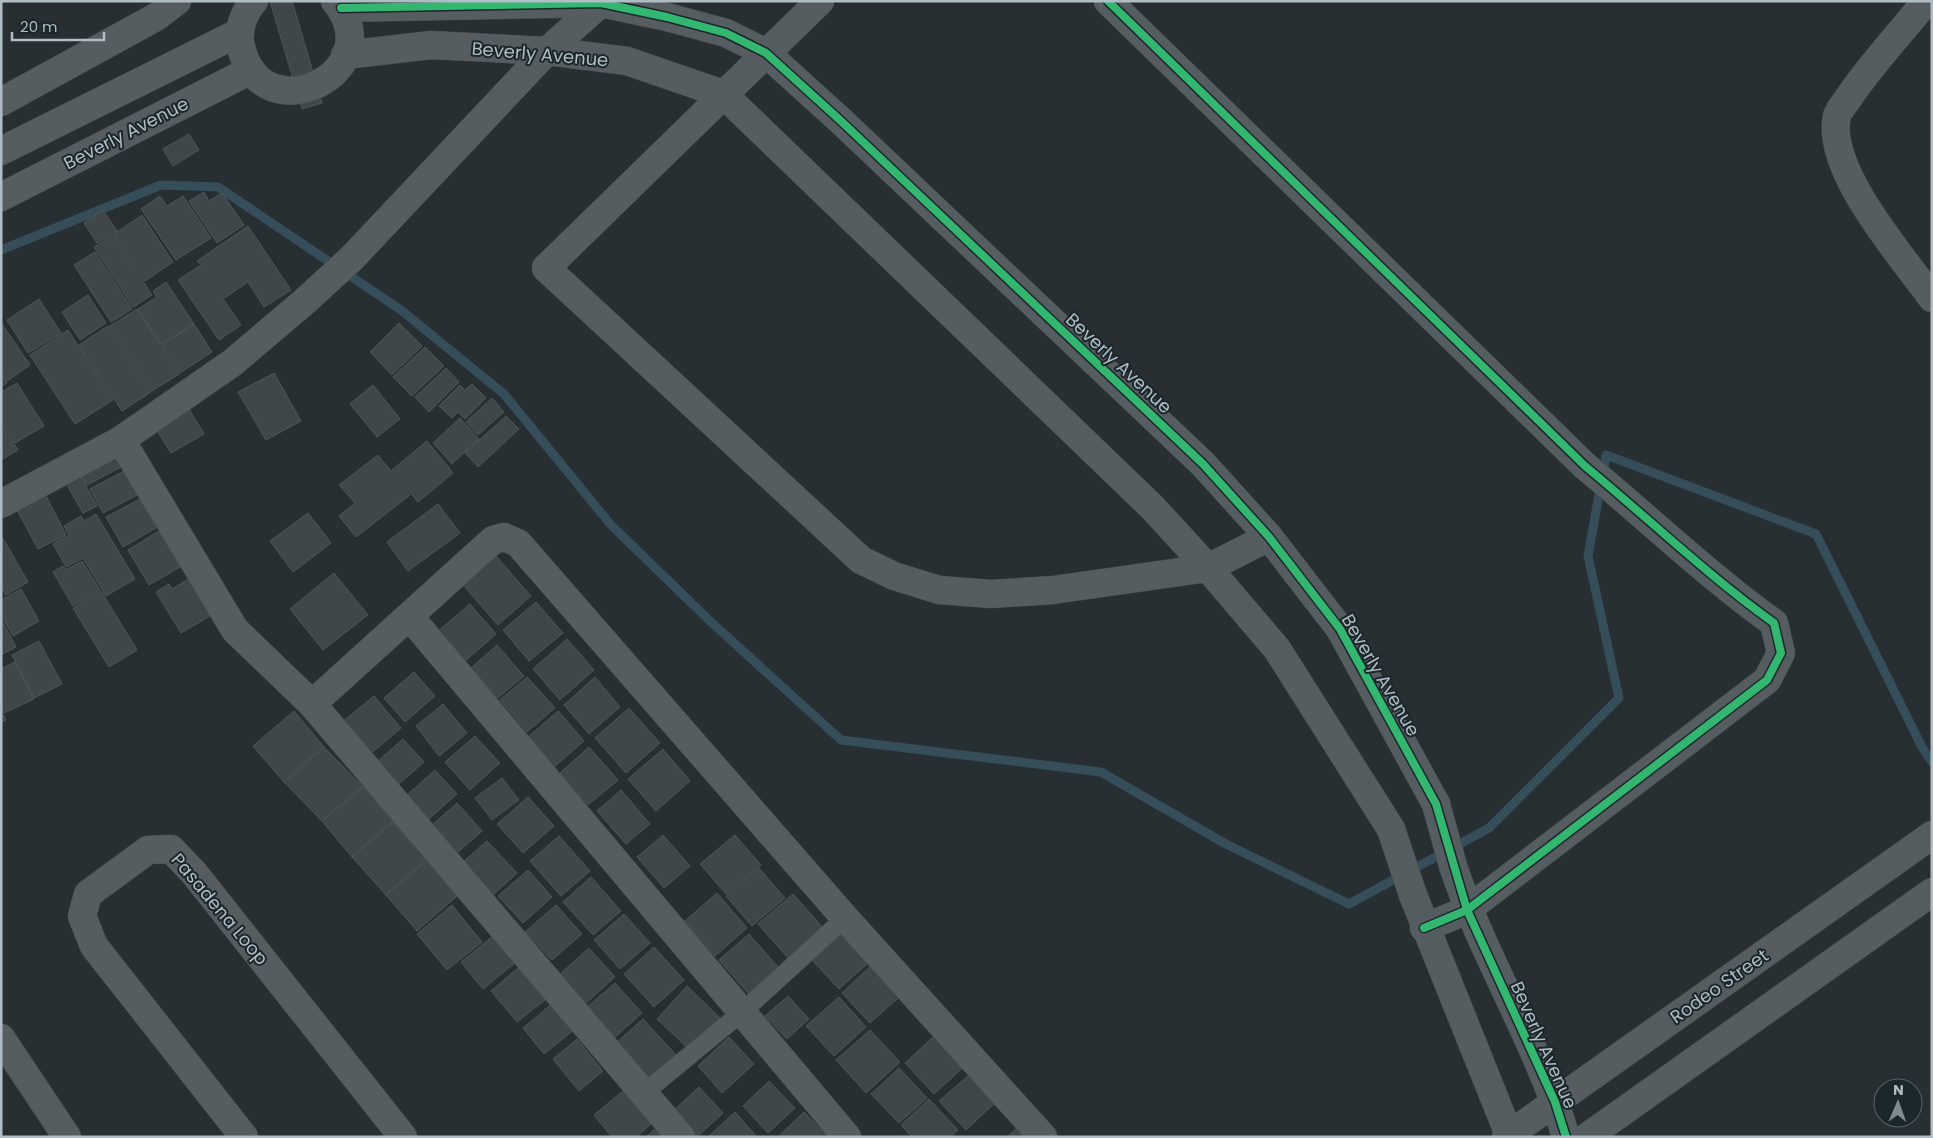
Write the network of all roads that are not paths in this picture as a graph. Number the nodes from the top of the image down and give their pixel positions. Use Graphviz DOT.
graph roads {
  1 [pos="177,1"];
  2 [pos="254,1"];
  3 [pos="820,1"];
  4 [pos="1108,1"];
  5 [pos="1926,1"];
  6 [pos="602,2"];
  7 [pos="338,5"];
  8 [pos="240,32"];
  9 [pos="547,50"];
  10 [pos="766,53"];
  11 [pos="345,55"];
  12 [pos="252,70"];
  13 [pos="723,94"];
  14 [pos="1,102"];
  15 [pos="1,151"];
  16 [pos="1,197"];
  17 [pos="1932,298"];
  18 [pos="121,440"];
  19 [pos="1,504"];
  20 [pos="1269,538"];
  21 [pos="1208,568"];
  22 [pos="410,617"];
  23 [pos="312,704"];
  24 [pos="1932,835"];
  25 [pos="1932,892"];
  26 [pos="1468,910"];
  27 [pos="845,918"];
  28 [pos="1424,928"];
  29 [pos="742,1013"];
  30 [pos="1,1038"];
  31 [pos="644,1094"];
  32 [pos="1555,1102"];
  33 [pos="1508,1136"];
  34 [pos="67,1137"];
  35 [pos="244,1137"];
  36 [pos="404,1137"];
  37 [pos="681,1137"];
  38 [pos="847,1137"];
  39 [pos="1043,1137"];
  40 [pos="1566,1137"];
  41 [pos="1587,1137"];
  1 -- 14 [label="street"];
  2 -- 8 [label="street"];
  3 -- 10 [label="street"];
  4 -- 26 [label="street"];
  5 -- 17 [label="street"];
  6 -- 7 [label="street, Beverly Avenue"];
  6 -- 9 [label="street"];
  6 -- 10 [label="street, Beverly Avenue"];
  7 -- 11 [label="street"];
  8 -- 12 [label="street"];
  8 -- 15 [label="street"];
  9 -- 11 [label="street, Beverly Avenue"];
  9 -- 13 [label="street, Beverly Avenue"];
  9 -- 18 [label="street"];
  10 -- 13 [label="street"];
  10 -- 20 [label="street, Beverly Avenue"];
  11 -- 12 [label="street"];
  12 -- 16 [label="street, Beverly Avenue"];
  13 -- 21 [label="street, Beverly Avenue"];
  13 -- 21 [label="street"];
  18 -- 19 [label="street"];
  18 -- 23 [label="street"];
  20 -- 21 [label="street"];
  20 -- 26 [label="street, Beverly Avenue"];
  21 -- 28 [label="street, Beverly Avenue"];
  22 -- 23 [label="street"];
  22 -- 27 [label="street"];
  22 -- 29 [label="street"];
  23 -- 31 [label="street"];
  24 -- 32 [label="street, Rodeo Street"];
  25 -- 41 [label="street"];
  26 -- 28 [label="street"];
  26 -- 32 [label="street, Beverly Avenue"];
  27 -- 29 [label="lane"];
  27 -- 39 [label="street"];
  28 -- 33 [label="street, Beverly Avenue"];
  29 -- 31 [label="lane"];
  29 -- 38 [label="street"];
  30 -- 34 [label="street"];
  31 -- 37 [label="street"];
  32 -- 33 [label="street, Rodeo Street"];
  32 -- 40 [label="street, Beverly Avenue"];
  35 -- 36 [label="street, Pasadena Loop"];
}
